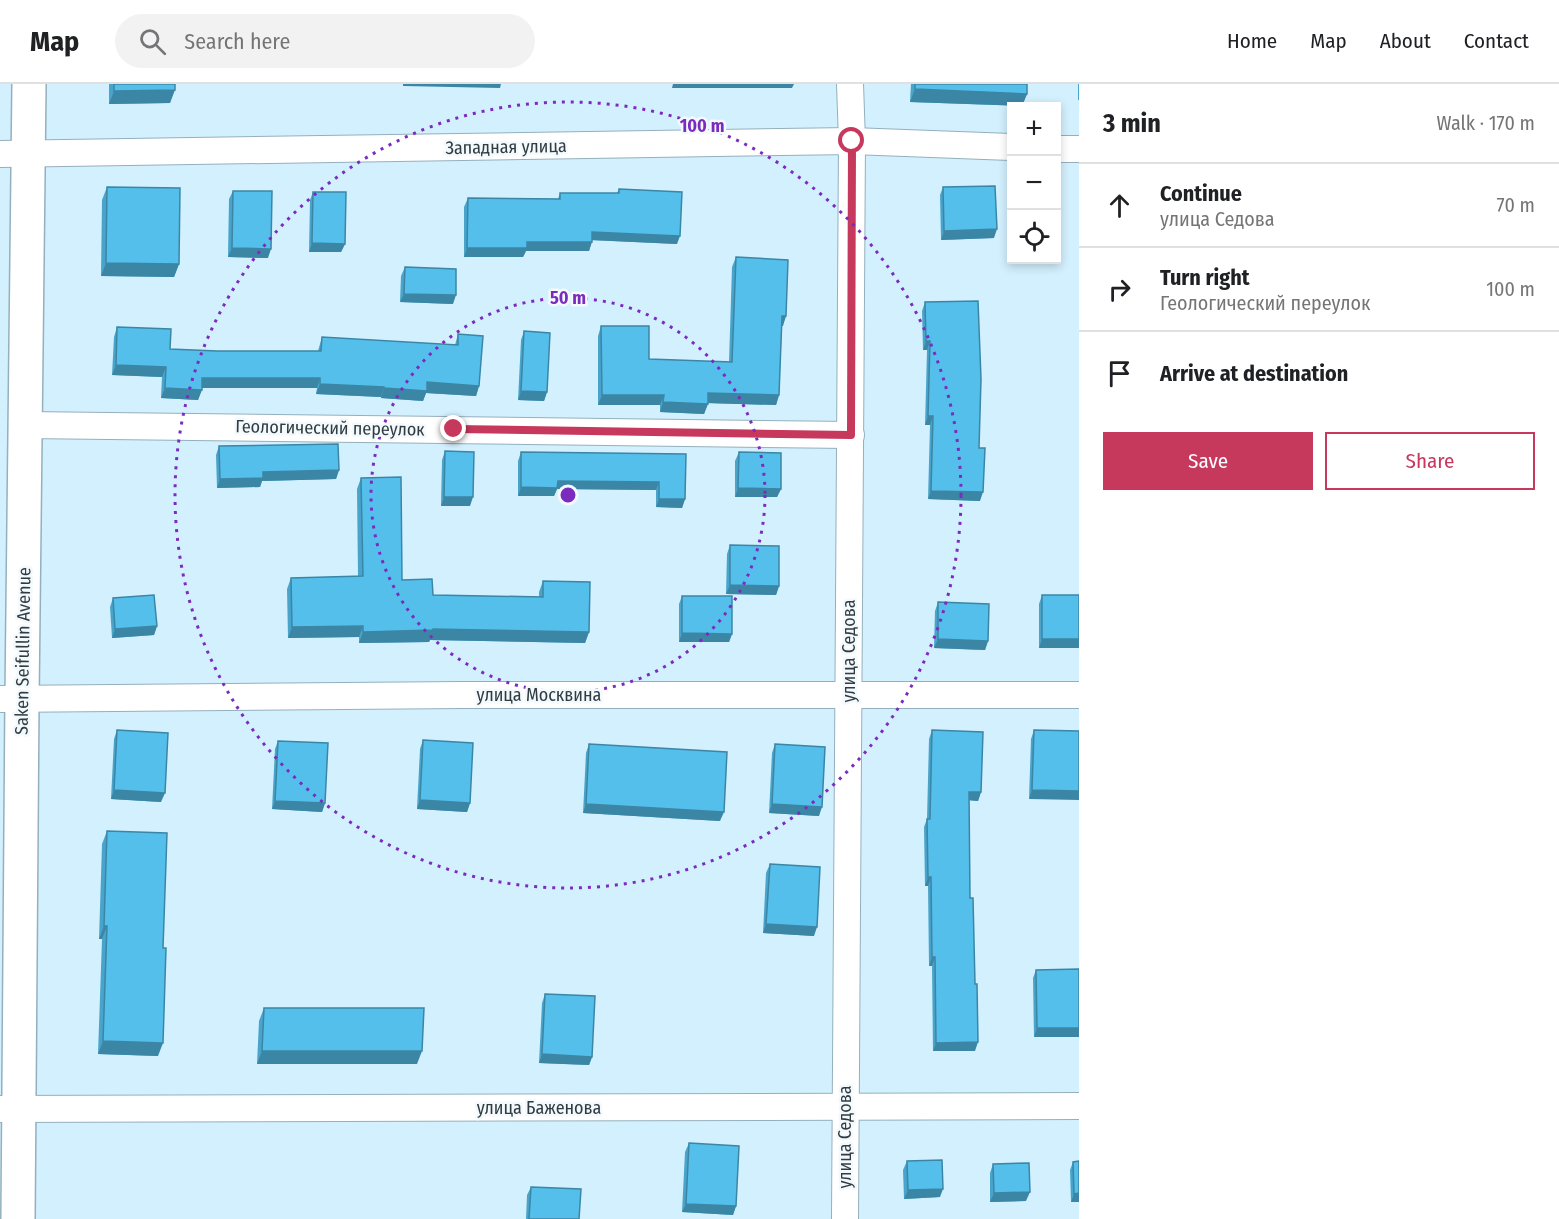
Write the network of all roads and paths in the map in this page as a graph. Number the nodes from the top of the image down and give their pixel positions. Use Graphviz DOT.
graph roads {
  1 [pos="29,84"];
  2 [pos="850,84"];
  3 [pos="852,141"];
  4 [pos="1007,147"];
  5 [pos="1061,148"];
  6 [pos="1079,149"];
  7 [pos="14,155"];
  8 [pos="25,425"];
  9 [pos="851,435"];
  10 [pos="848,694"];
  11 [pos="1079,695"];
  12 [pos="11,698"];
  13 [pos="1079,1106"];
  14 [pos="845,1107"];
  15 [pos="9,1109"];
  16 [pos="18,1219"];
  17 [pos="845,1219"];
  1 -- 7 [label="main road, Saken Seifullin Avenue"];
  2 -- 3 [label="street, улица Седова"];
  3 -- 4 [label="street, Западная улица"];
  3 -- 7 [label="street, Западная улица"];
  3 -- 9 [label="street, улица Седова"];
  5 -- 6 [label="street"];
  7 -- 8 [label="main road, Saken Seifullin Avenue"];
  8 -- 9 [label="street, Геологический переулок"];
  8 -- 12 [label="main road, Saken Seifullin Avenue"];
  9 -- 10 [label="street, улица Седова"];
  10 -- 11 [label="street, улица Москвина"];
  10 -- 12 [label="street, улица Москвина"];
  10 -- 14 [label="street, улица Седова"];
  12 -- 15 [label="main road, Saken Seifullin Avenue"];
  13 -- 14 [label="street, улица Баженова"];
  14 -- 15 [label="street, улица Баженова"];
  14 -- 17 [label="street, улица Седова"];
  15 -- 16 [label="main road, Saken Seifullin Avenue"];
}
